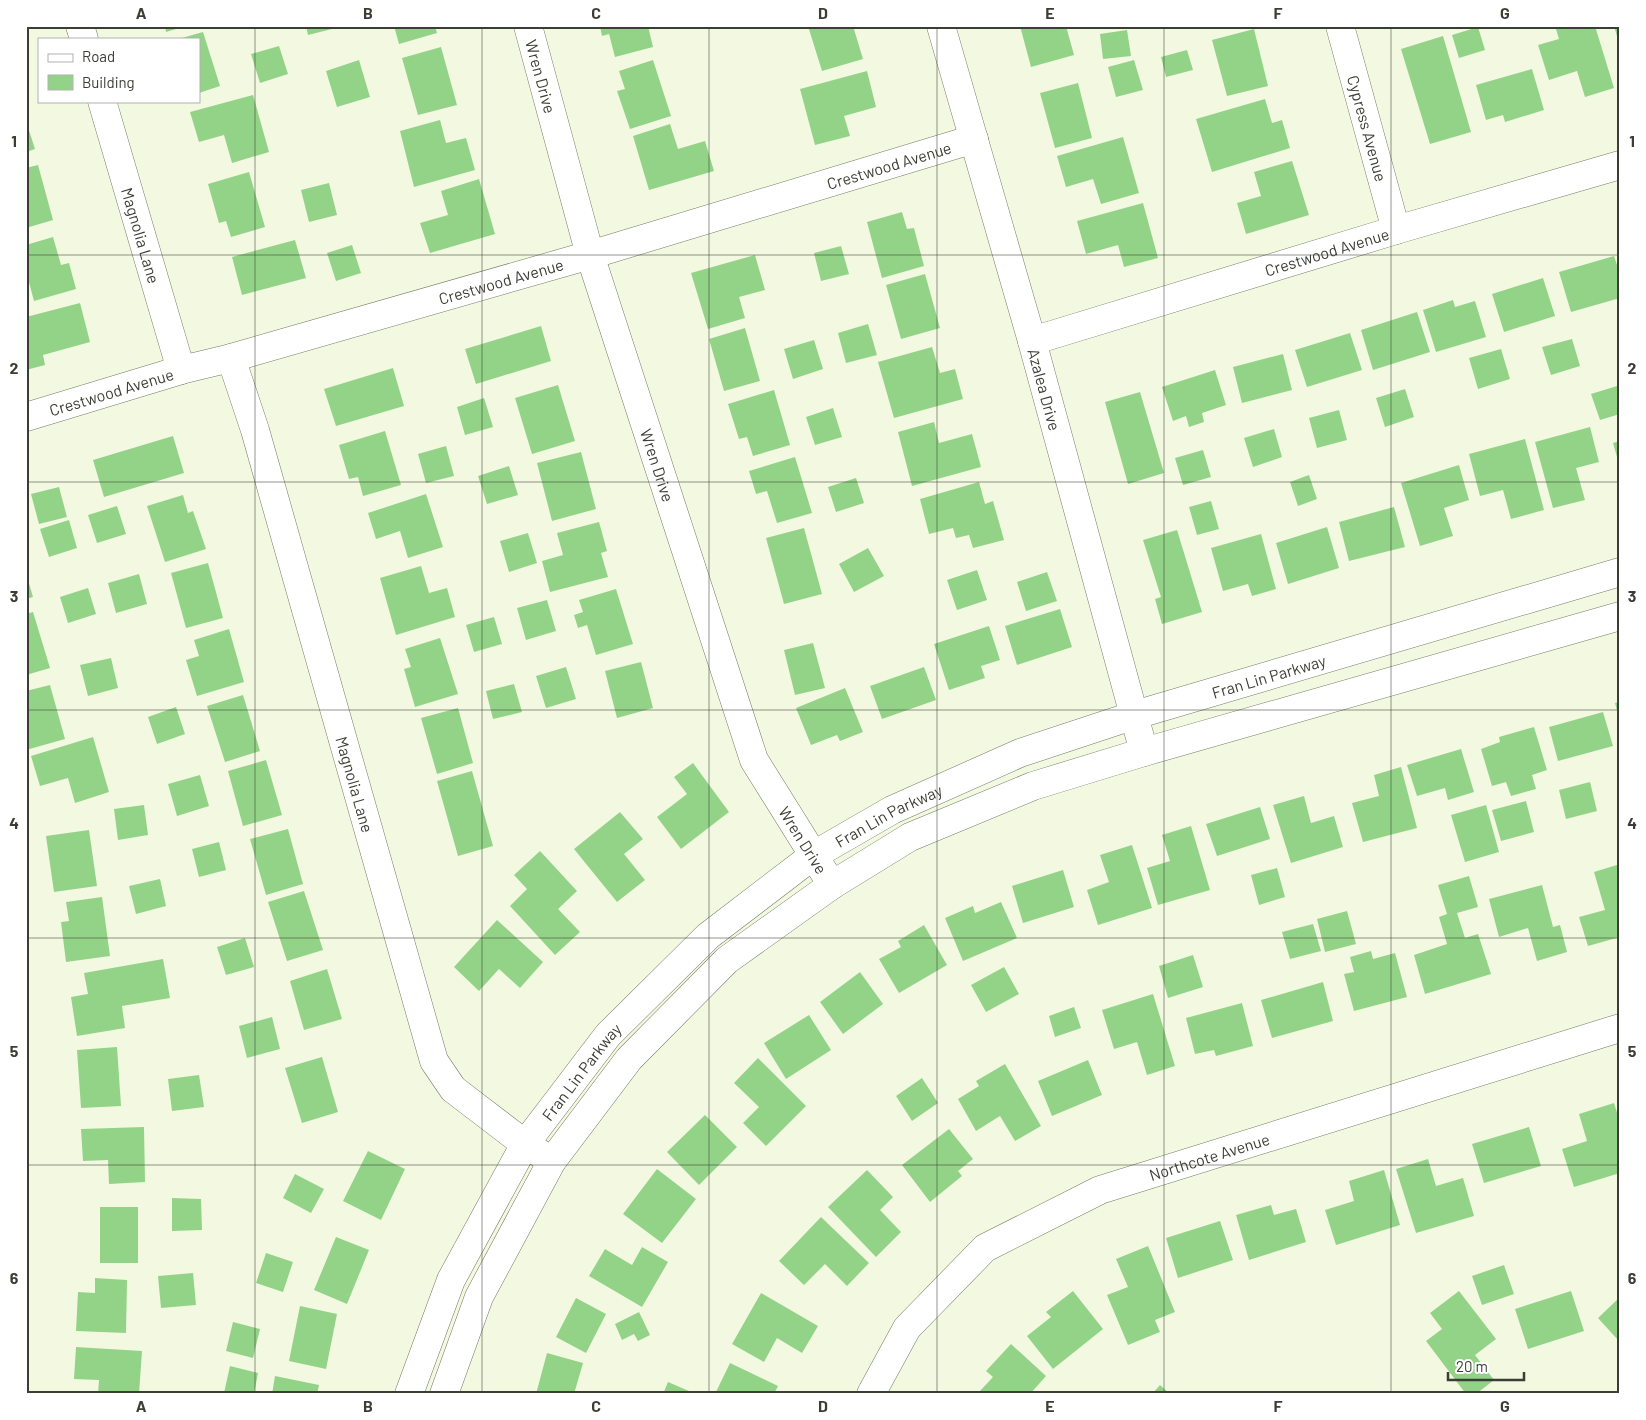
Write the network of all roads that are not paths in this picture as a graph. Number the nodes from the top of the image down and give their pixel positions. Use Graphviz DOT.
graph roads {
  1 [pos="80,26"];
  2 [pos="528,26"];
  3 [pos="941,26"];
  4 [pos="1340,26"];
  5 [pos="84,38"];
  6 [pos="102,102"];
  7 [pos="974,139"];
  8 [pos="1620,165"];
  9 [pos="1396,230"];
  10 [pos="590,255"];
  11 [pos="1032,341"];
  12 [pos="231,358"];
  13 [pos="181,370"];
  14 [pos="26,417"];
  15 [pos="1620,572"];
  16 [pos="1620,616"];
  17 [pos="1134,715"];
  18 [pos="1144,752"];
  19 [pos="814,855"];
  20 [pos="832,885"];
  21 [pos="1620,1028"];
  22 [pos="525,1144"];
  23 [pos="552,1161"];
  24 [pos="409,1394"];
  25 [pos="444,1394"];
  26 [pos="871,1394"];
  1 -- 5 [label="street"];
  2 -- 10 [label="street, Wren Drive"];
  3 -- 7 [label="street, Azalea Drive"];
  4 -- 9 [label="street, Cypress Avenue"];
  6 -- 13 [label="street, Magnolia Lane"];
  7 -- 10 [label="street, Crestwood Avenue"];
  7 -- 11 [label="street, Azalea Drive"];
  8 -- 9 [label="street, Crestwood Avenue"];
  9 -- 11 [label="street, Crestwood Avenue"];
  10 -- 12 [label="street, Crestwood Avenue"];
  10 -- 19 [label="street, Wren Drive"];
  11 -- 17 [label="street, Azalea Drive"];
  12 -- 13 [label="street, Crestwood Avenue"];
  12 -- 22 [label="street, Magnolia Lane"];
  13 -- 14 [label="street, Crestwood Avenue"];
  15 -- 17 [label="street, Fran Lin Parkway"];
  16 -- 18 [label="street, Fran Lin Parkway"];
  17 -- 18 [label="street, Azalea Drive"];
  17 -- 19 [label="street, Fran Lin Parkway"];
  18 -- 20 [label="street, Fran Lin Parkway"];
  19 -- 20 [label="street, Wren Drive"];
  19 -- 22 [label="street, Fran Lin Parkway"];
  20 -- 23 [label="street, Fran Lin Parkway"];
  21 -- 26 [label="street, Northcote Avenue"];
  22 -- 23 [label="street, Magnolia Lane"];
  22 -- 24 [label="street, Fran Lin Parkway"];
  23 -- 25 [label="street, Fran Lin Parkway"];
}
